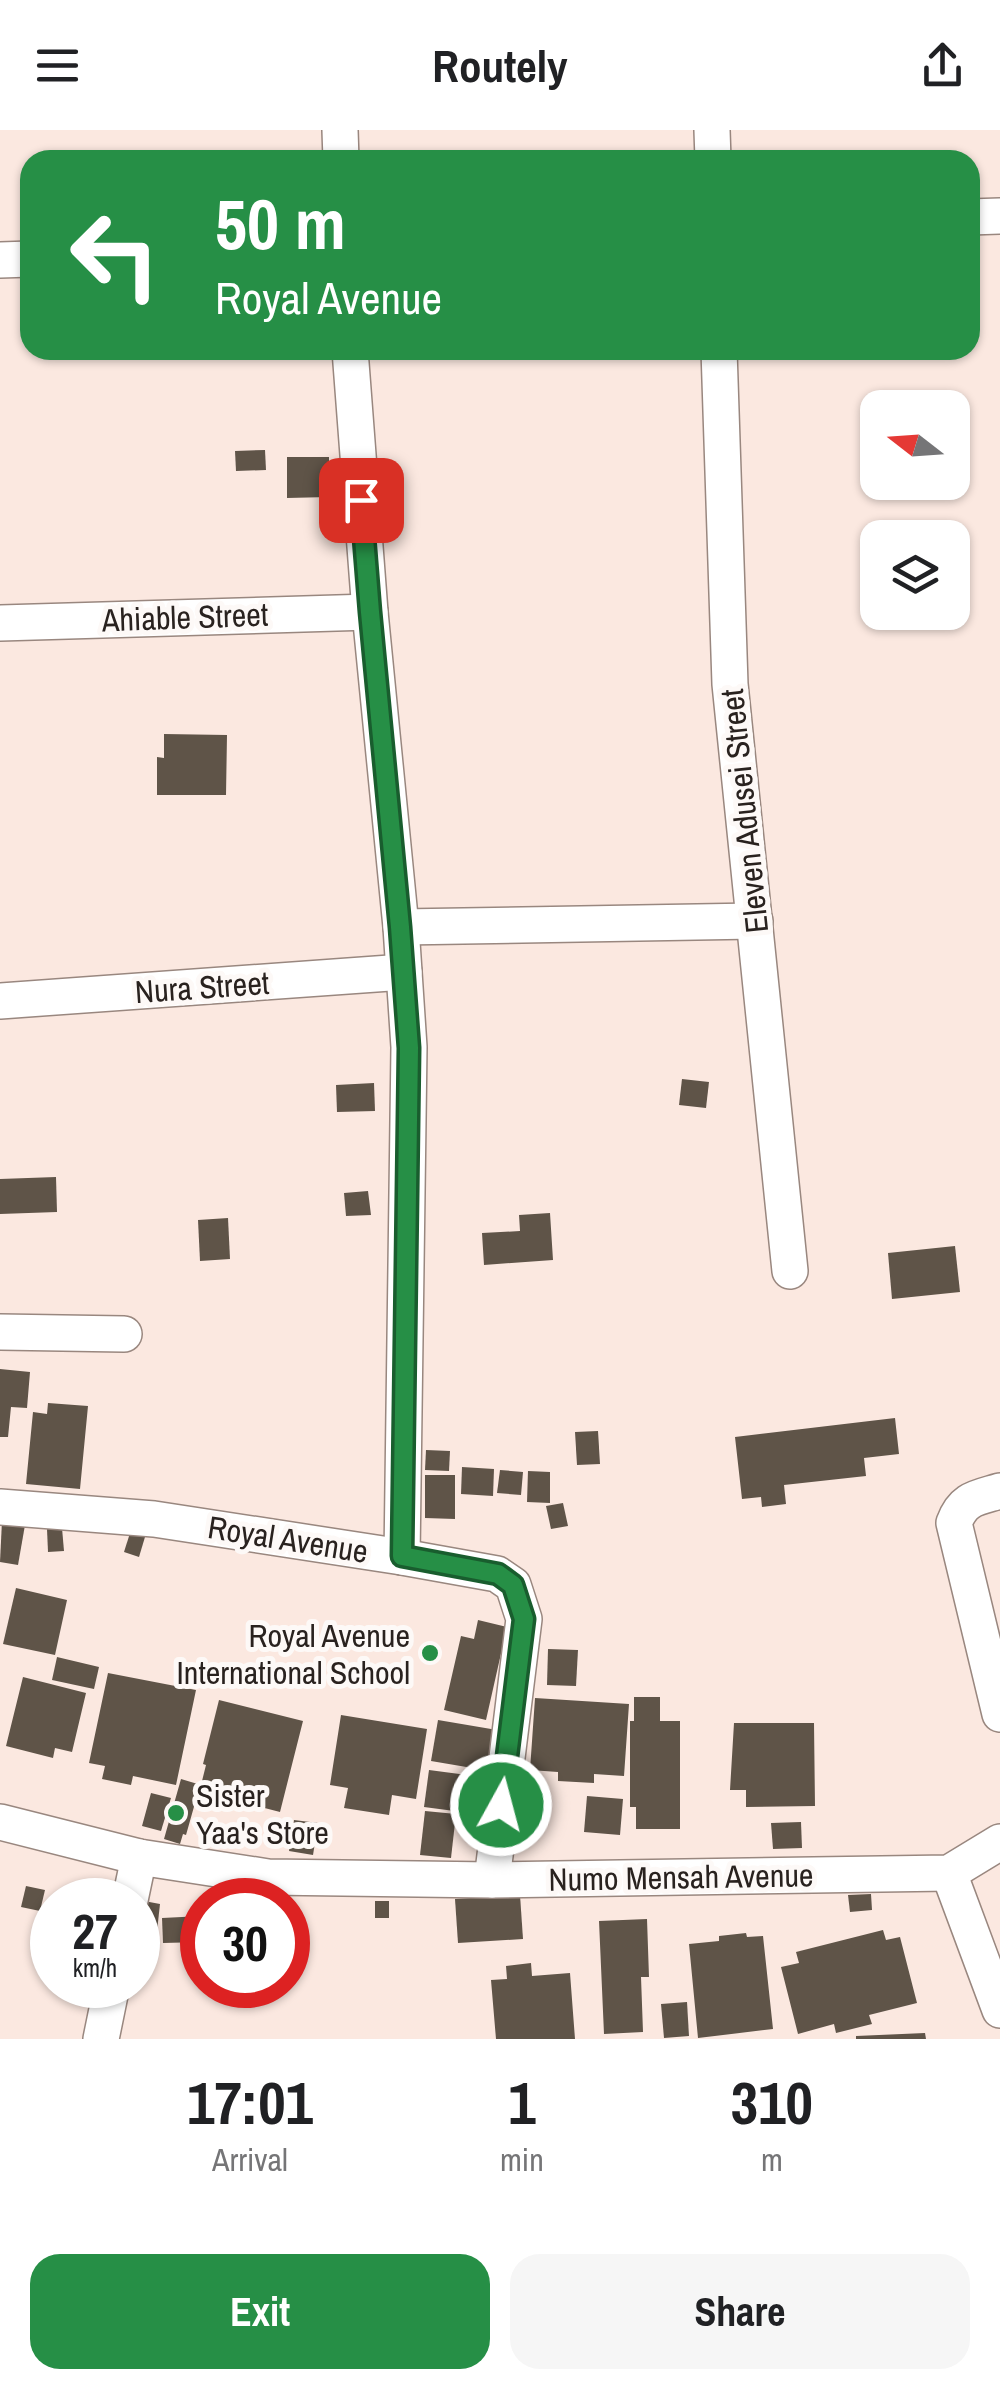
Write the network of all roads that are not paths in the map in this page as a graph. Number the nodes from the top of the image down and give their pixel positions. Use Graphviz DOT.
graph roads {
  1 [pos="351,360"];
  2 [pos="719,360"];
  3 [pos="370,612"];
  4 [pos="0,623"];
  5 [pos="755,921"];
  6 [pos="400,927"];
  7 [pos="404,972"];
  8 [pos="0,1001"];
  9 [pos="790,1271"];
  10 [pos="0,1332"];
  11 [pos="124,1334"];
  12 [pos="1000,1491"];
  13 [pos="0,1507"];
  14 [pos="402,1556"];
  15 [pos="1000,1714"];
  16 [pos="0,1822"];
  17 [pos="1000,1842"];
  18 [pos="139,1857"];
  19 [pos="950,1873"];
  20 [pos="135,1878"];
  21 [pos="492,1880"];
  22 [pos="107,2008"];
  23 [pos="1000,2010"];
  24 [pos="101,2039"];
  1 -- 3 [label="street"];
  2 -- 5 [label="street, Eleven Adusei Street"];
  3 -- 4 [label="street, Ahiable Street"];
  3 -- 6 [label="street"];
  5 -- 6 [label="street"];
  5 -- 9 [label="street, Eleven Adusei Street"];
  6 -- 7 [label="street"];
  7 -- 8 [label="street, Nura Street"];
  7 -- 14 [label="street"];
  10 -- 11 [label="street"];
  12 -- 15 [label="street"];
  13 -- 14 [label="street, Royal Avenue"];
  14 -- 21 [label="street, Royal Avenue"];
  16 -- 18 [label="street, Numo Mensah Avenue"];
  17 -- 19 [label="street"];
  18 -- 20 [label="street"];
  18 -- 21 [label="street, Numo Mensah Avenue"];
  19 -- 21 [label="street, Numo Mensah Avenue"];
  19 -- 23 [label="street"];
  22 -- 24 [label="street"];
}
